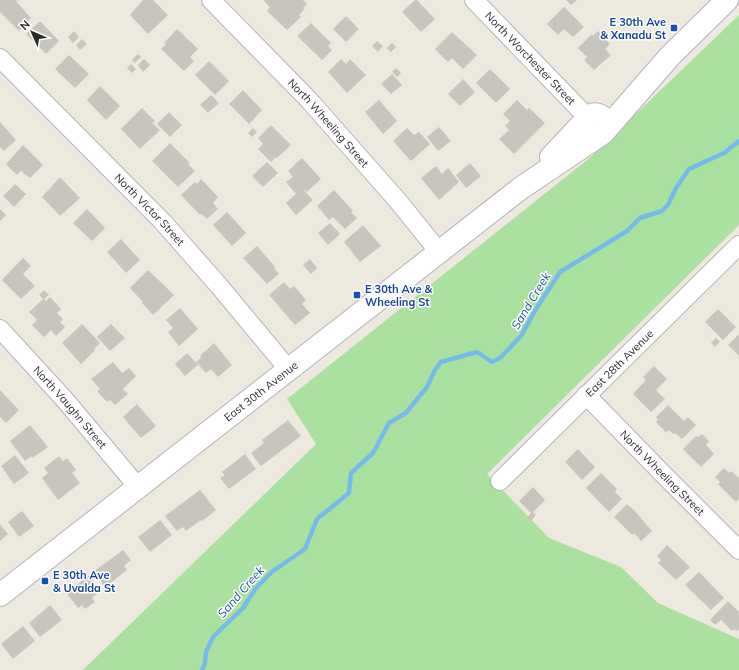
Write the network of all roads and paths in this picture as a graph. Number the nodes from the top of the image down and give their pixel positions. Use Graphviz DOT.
graph roads {
  1 [pos="211,0"];
  2 [pos="474,0"];
  3 [pos="727,0"];
  4 [pos="0,58"];
  5 [pos="593,124"];
  6 [pos="439,252"];
  7 [pos="735,255"];
  8 [pos="0,329"];
  9 [pos="289,370"];
  10 [pos="586,395"];
  11 [pos="500,481"];
  12 [pos="138,487"];
  13 [pos="739,550"];
  14 [pos="0,595"];
  1 -- 6 [label="street, North Wheeling Street"];
  2 -- 5 [label="street, North Worchester Street"];
  3 -- 5 [label="street, East 30th Avenue"];
  4 -- 9 [label="street, North Victor Street"];
  5 -- 6 [label="street, East 30th Avenue"];
  6 -- 9 [label="street, East 30th Avenue"];
  7 -- 10 [label="street, East 28th Avenue"];
  8 -- 12 [label="street, North Vaughn Street"];
  9 -- 12 [label="street, East 30th Avenue"];
  10 -- 11 [label="street, East 28th Avenue"];
  10 -- 13 [label="street, North Wheeling Street"];
  12 -- 14 [label="street, East 30th Avenue"];
}
